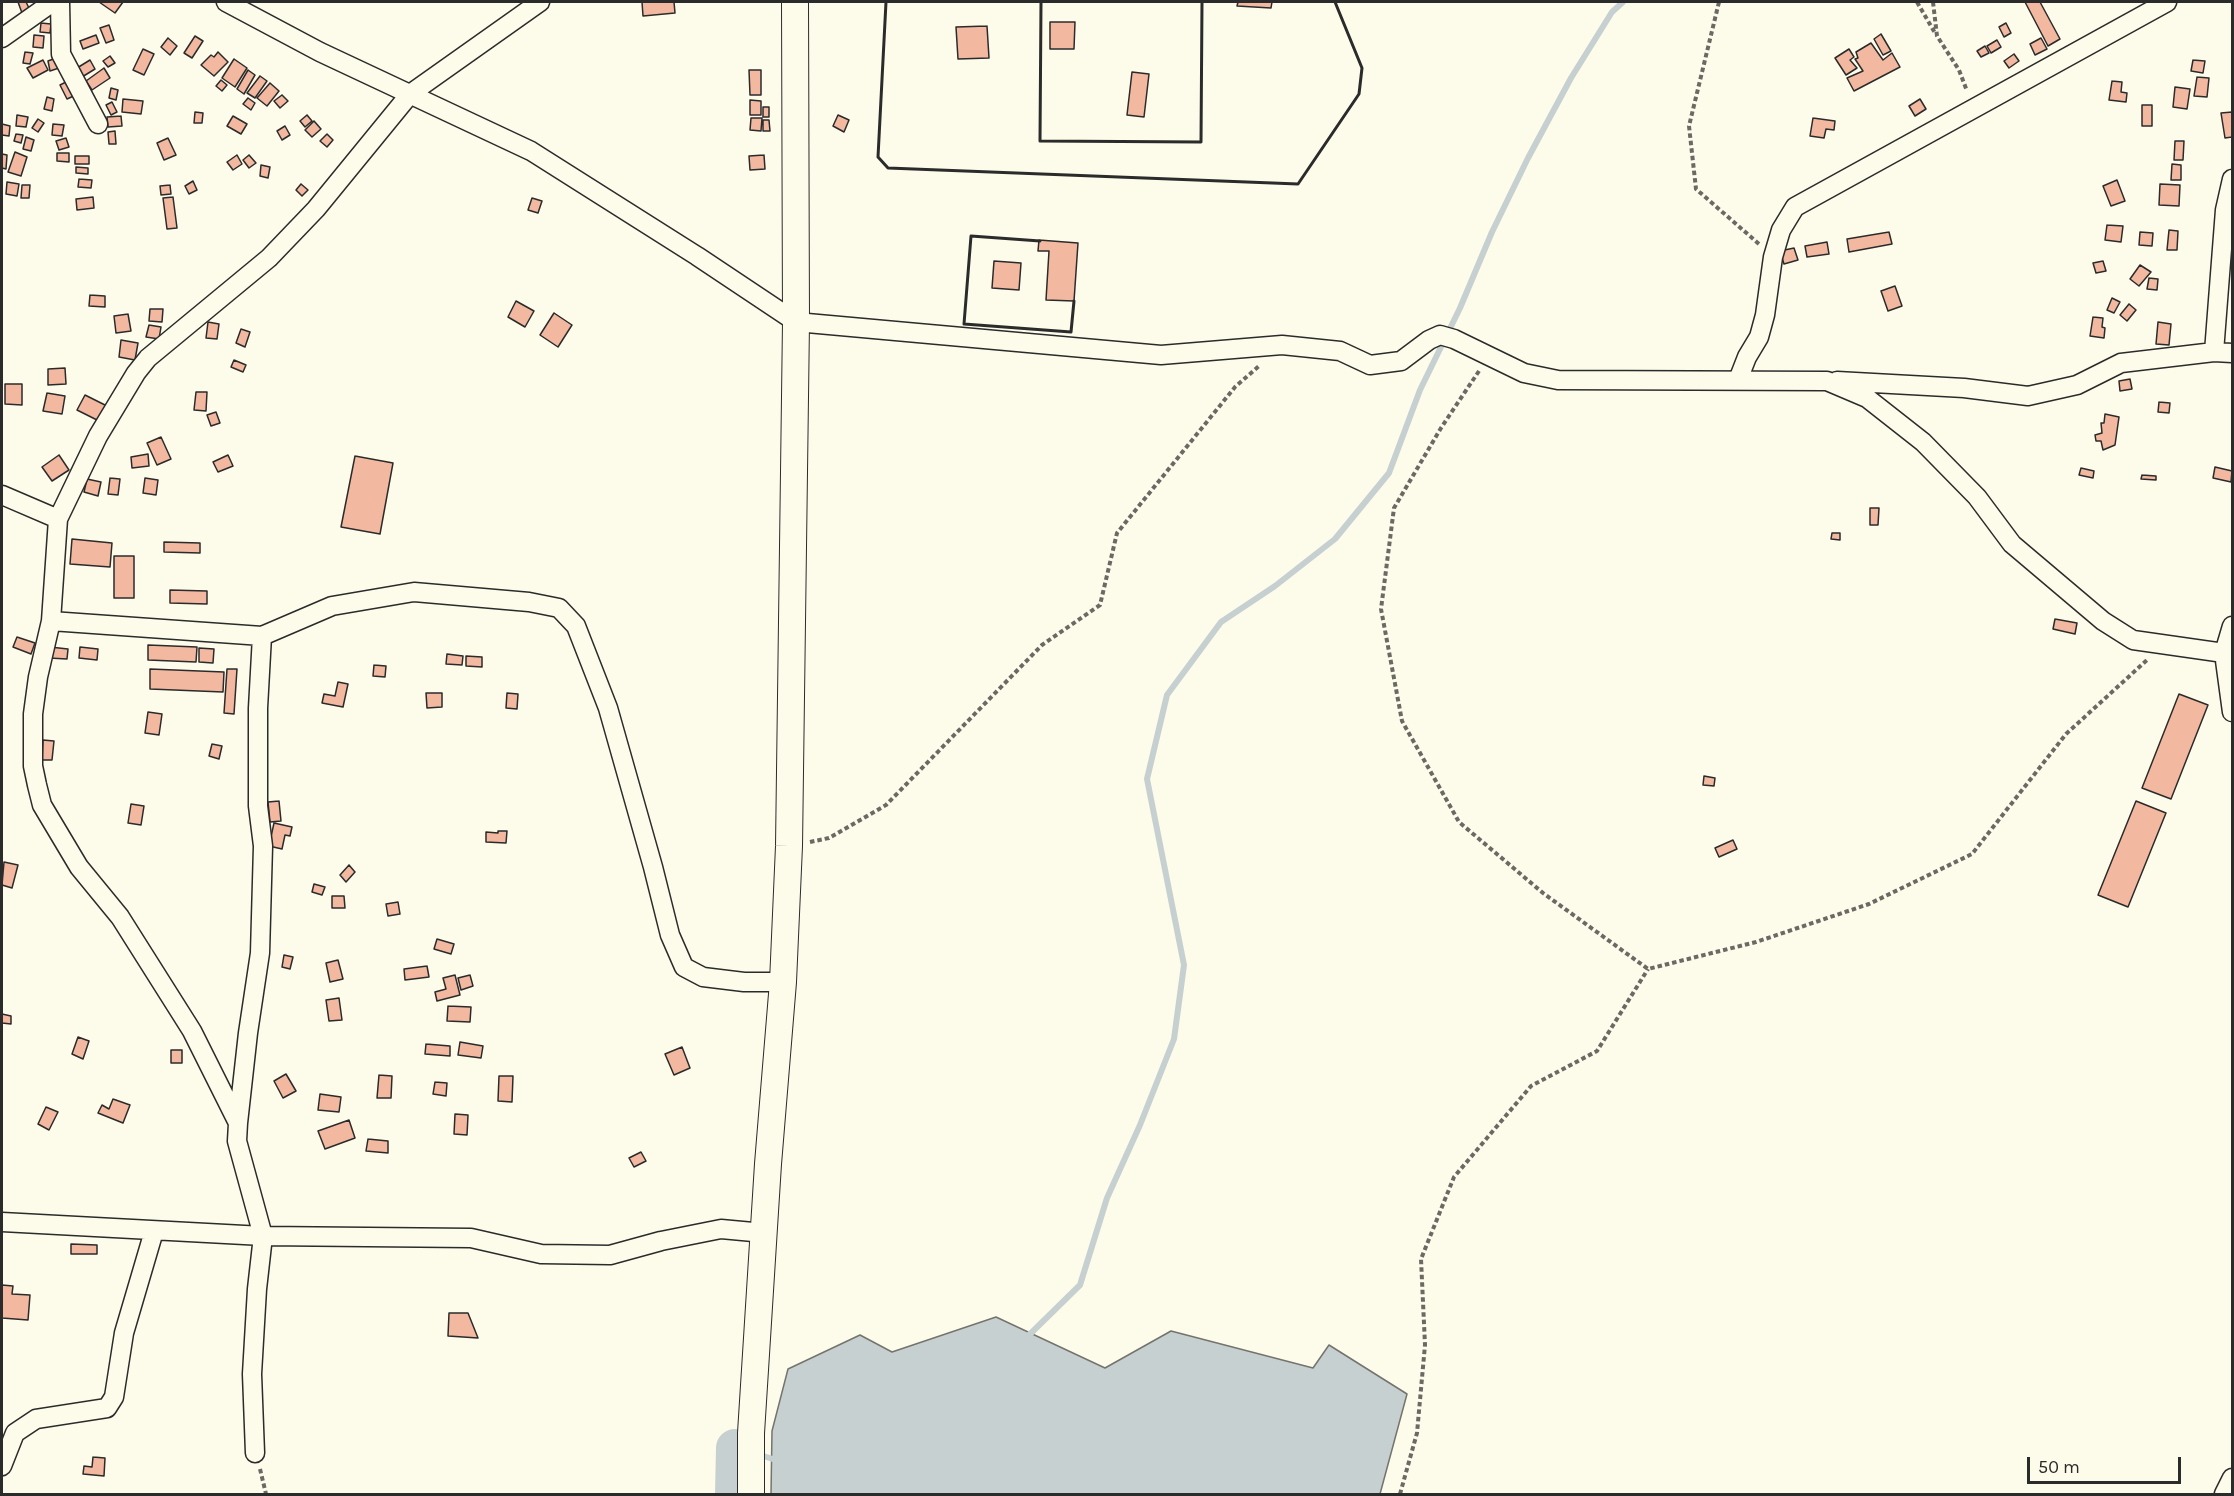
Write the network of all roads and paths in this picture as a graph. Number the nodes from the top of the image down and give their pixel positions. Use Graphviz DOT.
graph roads {
  1 [pos="53,2"];
  2 [pos="60,2"];
  3 [pos="226,2"];
  4 [pos="540,2"];
  5 [pos="795,2"];
  6 [pos="1719,2"];
  7 [pos="1917,2"];
  8 [pos="1933,2"];
  9 [pos="2167,2"];
  10 [pos="1937,36"];
  11 [pos="2,38"];
  12 [pos="410,94"];
  13 [pos="1974,109"];
  14 [pos="98,124"];
  15 [pos="2232,179"];
  16 [pos="1773,257"];
  17 [pos="796,322"];
  18 [pos="1282,345"];
  19 [pos="2214,352"];
  20 [pos="2232,353"];
  21 [pos="1487,355"];
  22 [pos="1738,380"];
  23 [pos="1827,381"];
  24 [pos="2,495"];
  25 [pos="58,519"];
  26 [pos="51,621"];
  27 [pos="2232,626"];
  28 [pos="262,636"];
  29 [pos="2163,646"];
  30 [pos="2224,653"];
  31 [pos="2232,712"];
  32 [pos="789,846"];
  33 [pos="1648,969"];
  34 [pos="783,982"];
  35 [pos="238,1123"];
  36 [pos="2,1222"];
  37 [pos="154,1231"];
  38 [pos="764,1233"];
  39 [pos="263,1236"];
  40 [pos="8,1431"];
  41 [pos="255,1453"];
  42 [pos="2,1466"];
  43 [pos="2232,1478"];
  44 [pos="266,1494"];
  45 [pos="751,1494"];
  46 [pos="1400,1494"];
  47 [pos="2224,1494"];
  1 -- 11 [label="street"];
  2 -- 14 [label="street"];
  3 -- 12 [label="street"];
  4 -- 12 [label="street"];
  5 -- 17 [label="street"];
  6 -- 16 [label="path"];
  7 -- 10 [label="path"];
  8 -- 10 [label="path"];
  9 -- 13 [label="street"];
  10 -- 13 [label="path"];
  12 -- 17 [label="street"];
  12 -- 25 [label="street"];
  13 -- 16 [label="street"];
  15 -- 19 [label="street"];
  16 -- 22 [label="street"];
  17 -- 18 [label="street"];
  17 -- 32 [label="street"];
  18 -- 21 [label="street"];
  18 -- 32 [label="path"];
  19 -- 20 [label="street"];
  19 -- 23 [label="street"];
  21 -- 22 [label="street"];
  21 -- 33 [label="path"];
  22 -- 23 [label="street"];
  23 -- 29 [label="street"];
  24 -- 25 [label="street"];
  25 -- 26 [label="street"];
  26 -- 28 [label="street"];
  26 -- 35 [label="street"];
  27 -- 30 [label="street"];
  28 -- 34 [label="street"];
  28 -- 35 [label="street"];
  29 -- 30 [label="street"];
  29 -- 33 [label="path"];
  30 -- 31 [label="street"];
  32 -- 34 [label="street"];
  33 -- 46 [label="path"];
  34 -- 38 [label="street"];
  35 -- 39 [label="street"];
  36 -- 37 [label="street"];
  37 -- 39 [label="street"];
  37 -- 40 [label="street"];
  38 -- 39 [label="street"];
  38 -- 45 [label="street"];
  39 -- 41 [label="street"];
  40 -- 42 [label="street"];
  41 -- 44 [label="path"];
  43 -- 47 [label="street"];
}
